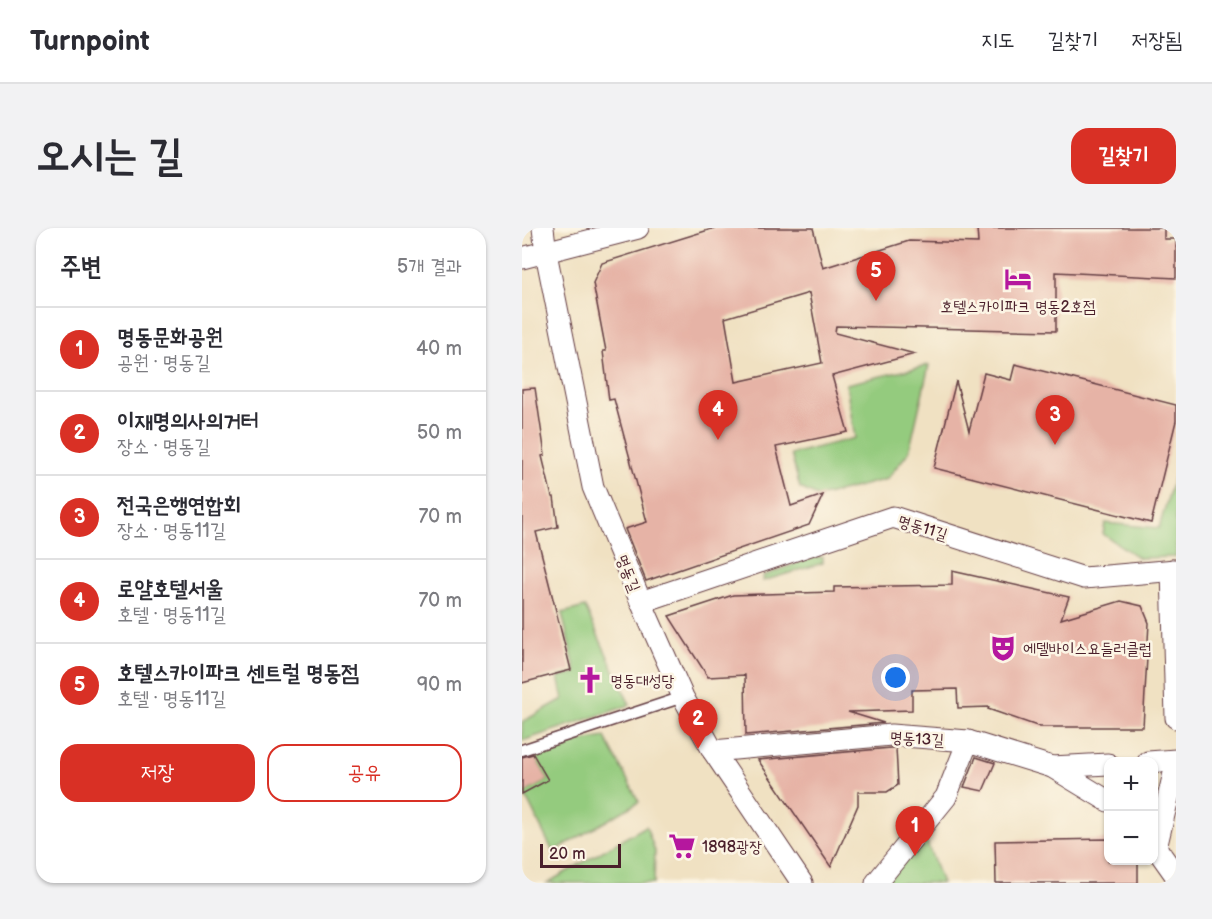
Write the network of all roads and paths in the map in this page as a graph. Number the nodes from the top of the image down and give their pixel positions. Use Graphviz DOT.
graph roads {
  1 [pos="543,228"];
  2 [pos="638,228"];
  3 [pos="546,253"];
  4 [pos="522,258"];
  5 [pos="1174,570"];
  6 [pos="641,602"];
  7 [pos="683,697"];
  8 [pos="1176,718"];
  9 [pos="968,741"];
  10 [pos="522,750"];
  11 [pos="712,751"];
  12 [pos="1176,760"];
  13 [pos="1158,761"];
  14 [pos="1104,764"];
  15 [pos="1176,765"];
  16 [pos="1052,767"];
  17 [pos="1104,799"];
  18 [pos="1158,834"];
  19 [pos="1158,850"];
  20 [pos="1176,876"];
  21 [pos="801,883"];
  22 [pos="876,883"];
  1 -- 3 [label="street, 명동길"];
  2 -- 3 [label="street"];
  3 -- 4 [label="street"];
  3 -- 6 [label="street, 명동길"];
  5 -- 6 [label="street, 명동11길"];
  5 -- 8 [label="street"];
  6 -- 7 [label="street, 명동길"];
  7 -- 10 [label="lane"];
  7 -- 11 [label="street, 명동길"];
  9 -- 11 [label="street, 명동13길"];
  9 -- 16 [label="street, 명동13길"];
  9 -- 22 [label="street"];
  11 -- 21 [label="street, 명동길"];
  12 -- 13 [label="street"];
  14 -- 16 [label="street"];
  15 -- 18 [label="street"];
  16 -- 17 [label="street, 명동13길"];
  19 -- 20 [label="street"];
}
